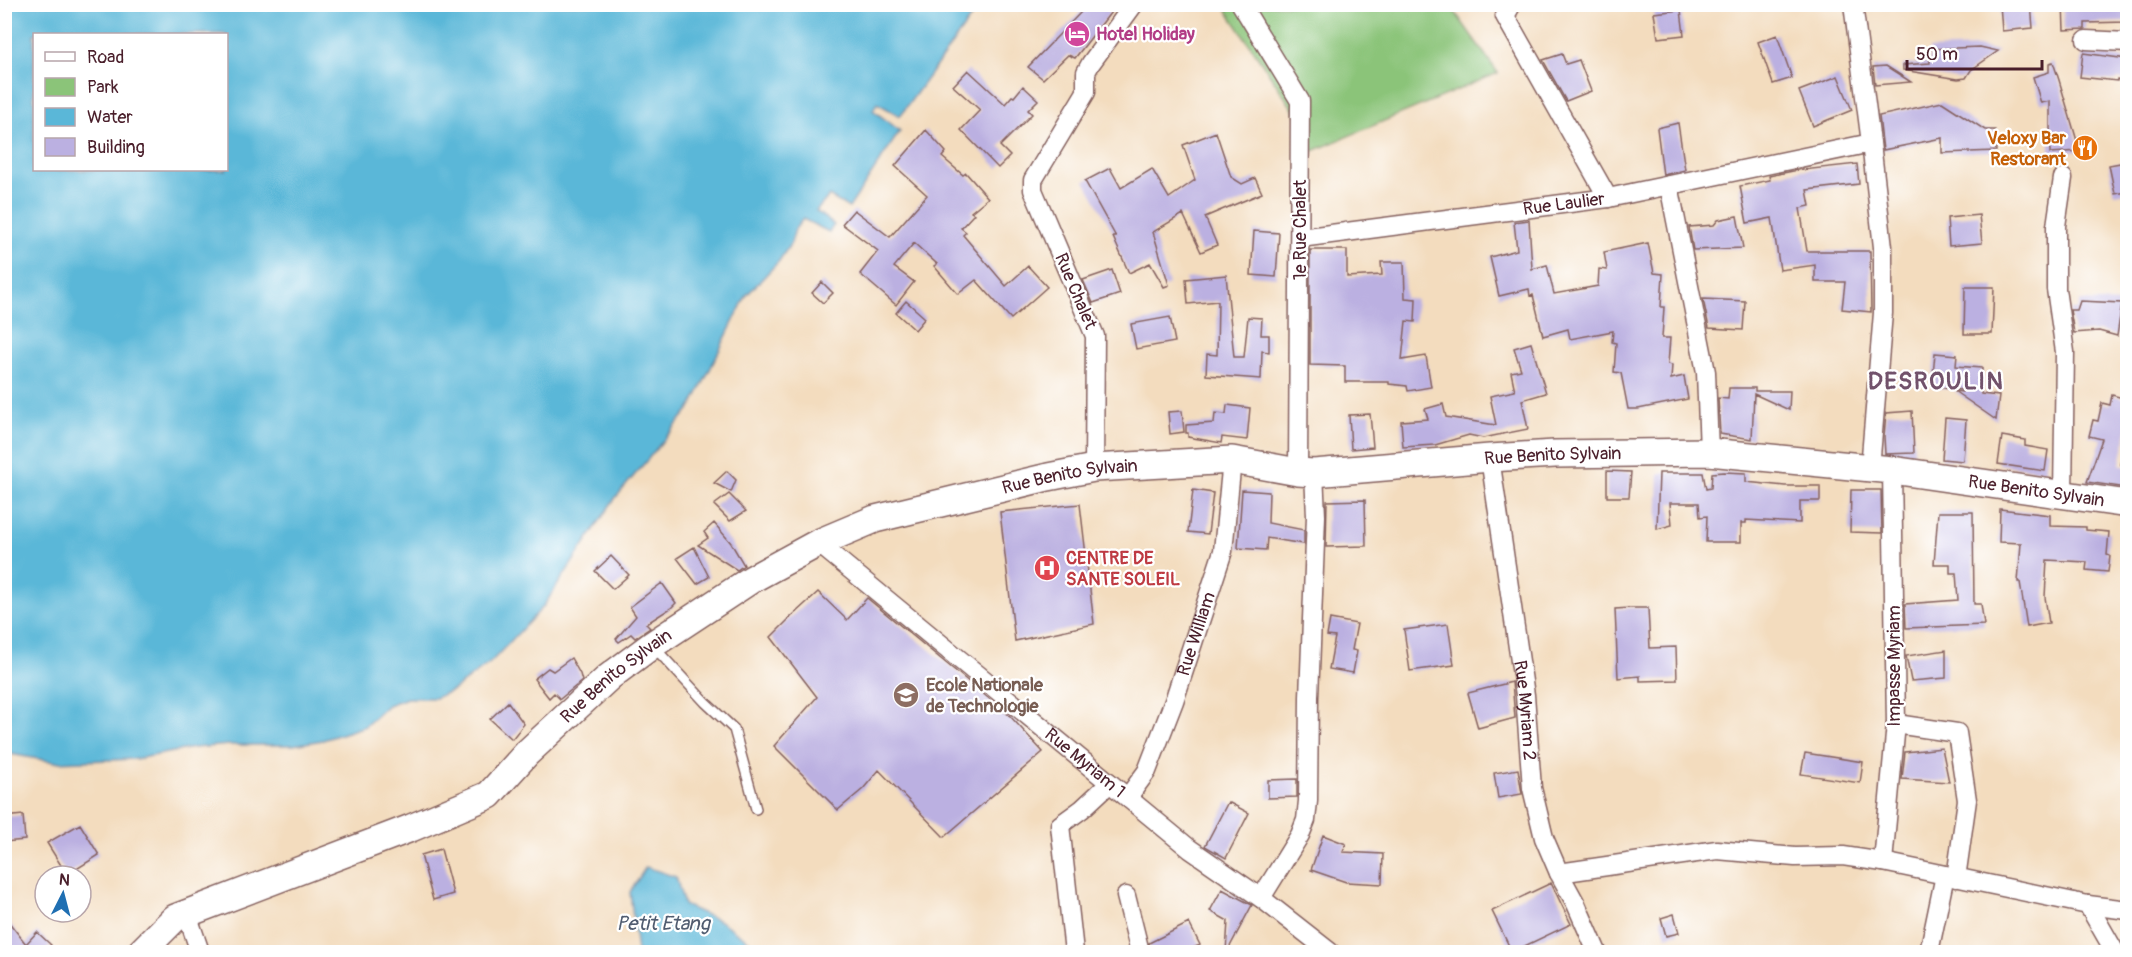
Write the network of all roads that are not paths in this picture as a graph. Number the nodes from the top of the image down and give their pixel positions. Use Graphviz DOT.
graph roads {
  1 [pos="1134,4"];
  2 [pos="1242,4"];
  3 [pos="1512,4"];
  4 [pos="1853,4"];
  5 [pos="2086,40"];
  6 [pos="2127,42"];
  7 [pos="1871,143"];
  8 [pos="2063,178"];
  9 [pos="1669,185"];
  10 [pos="1608,198"];
  11 [pos="1300,238"];
  12 [pos="1709,452"];
  13 [pos="1490,458"];
  14 [pos="1232,460"];
  15 [pos="1094,468"];
  16 [pos="1881,469"];
  17 [pos="1306,472"];
  18 [pos="2063,494"];
  19 [pos="2127,504"];
  20 [pos="818,543"];
  21 [pos="652,645"];
  22 [pos="1896,724"];
  23 [pos="1110,783"];
  24 [pos="1128,797"];
  25 [pos="756,809"];
  26 [pos="1883,862"];
  27 [pos="1559,873"];
  28 [pos="1950,876"];
  29 [pos="1125,896"];
  30 [pos="1261,898"];
  31 [pos="2088,905"];
  32 [pos="2127,910"];
  33 [pos="187,914"];
  34 [pos="141,952"];
  35 [pos="200,952"];
  36 [pos="1074,952"];
  37 [pos="1140,952"];
  38 [pos="1330,952"];
  39 [pos="1597,952"];
  40 [pos="1929,952"];
  41 [pos="2115,952"];
  1 -- 15 [label="street, Rue Chalet"];
  2 -- 11 [label="street, 1e Rue Chalet"];
  3 -- 10 [label="street, Rue Laulier"];
  4 -- 7 [label="street, Impasse Myriam"];
  5 -- 6 [label="street"];
  7 -- 9 [label="street"];
  7 -- 16 [label="street, Impasse Myriam"];
  8 -- 18 [label="street"];
  9 -- 10 [label="street"];
  9 -- 12 [label="street"];
  10 -- 11 [label="street, Rue Laulier"];
  11 -- 17 [label="street, 1e Rue Chalet"];
  12 -- 13 [label="main road, Rue Benito Sylvain"];
  12 -- 16 [label="main road, Rue Benito Sylvain"];
  13 -- 17 [label="main road, Rue Benito Sylvain"];
  13 -- 27 [label="street, Rue Myriam 2"];
  14 -- 15 [label="main road, Rue Benito Sylvain"];
  14 -- 17 [label="main road, Rue Benito Sylvain"];
  14 -- 24 [label="street, Rue William"];
  15 -- 20 [label="main road, Rue Benito Sylvain"];
  16 -- 18 [label="main road, Rue Benito Sylvain"];
  16 -- 22 [label="street, Impasse Myriam"];
  17 -- 30 [label="street, 1e Rue Chalet"];
  18 -- 19 [label="main road, Rue Benito Sylvain"];
  20 -- 21 [label="main road, Rue Benito Sylvain"];
  20 -- 23 [label="street, Rue Myriam 1"];
  21 -- 25 [label="lane"];
  21 -- 33 [label="main road, Rue Benito Sylvain"];
  22 -- 26 [label="street, Impasse Myriam"];
  22 -- 28 [label="street"];
  23 -- 24 [label="street, Rue Myriam 1"];
  23 -- 36 [label="street"];
  24 -- 30 [label="street, Rue Myriam 1"];
  26 -- 27 [label="street"];
  26 -- 28 [label="street"];
  27 -- 39 [label="street, Rue Myriam 2"];
  28 -- 31 [label="street"];
  28 -- 40 [label="street"];
  29 -- 37 [label="street"];
  30 -- 38 [label="street, Rue Myriam 1"];
  31 -- 32 [label="street"];
  31 -- 41 [label="street"];
  33 -- 34 [label="main road, Rue Benito Sylvain"];
  33 -- 35 [label="street"];
}
